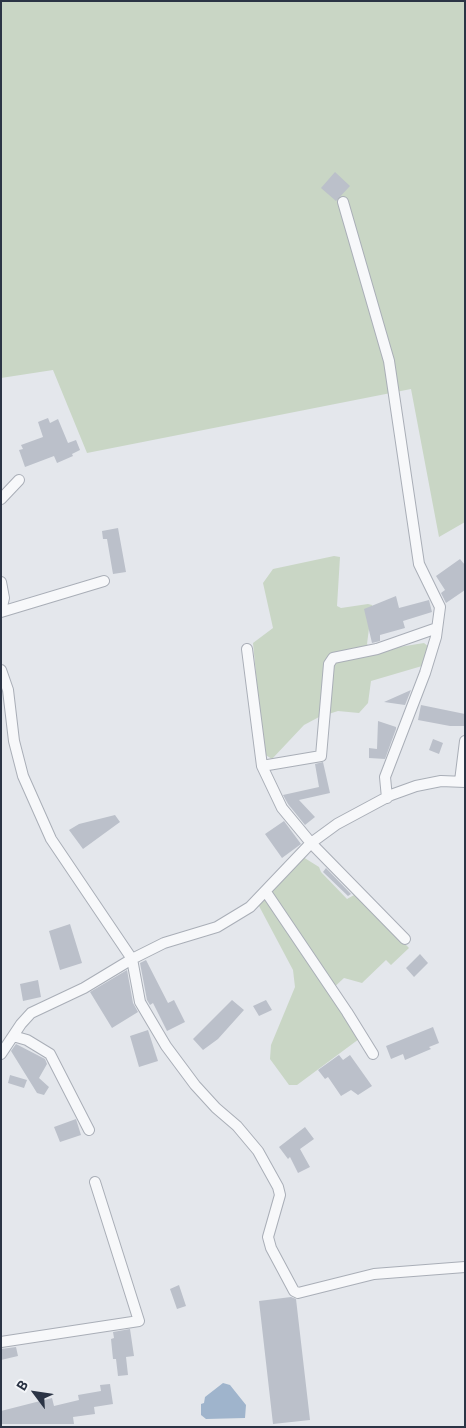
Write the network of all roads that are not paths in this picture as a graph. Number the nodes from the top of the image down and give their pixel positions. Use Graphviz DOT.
graph roads {
  1 [pos="343,202"];
  2 [pos="19,480"];
  3 [pos="1,499"];
  4 [pos="104,581"];
  5 [pos="1,582"];
  6 [pos="1,612"];
  7 [pos="437,628"];
  8 [pos="247,649"];
  9 [pos="1,670"];
  10 [pos="465,741"];
  11 [pos="262,766"];
  12 [pos="462,782"];
  13 [pos="387,798"];
  14 [pos="311,843"];
  15 [pos="266,892"];
  16 [pos="405,939"];
  17 [pos="132,959"];
  18 [pos="13,1036"];
  19 [pos="4,1044"];
  20 [pos="1,1054"];
  21 [pos="373,1054"];
  22 [pos="89,1130"];
  23 [pos="95,1182"];
  24 [pos="465,1267"];
  25 [pos="1,1342"];
  1 -- 7 [label="street"];
  2 -- 3 [label="street"];
  4 -- 6 [label="street"];
  5 -- 6 [label="street"];
  7 -- 11 [label="street"];
  7 -- 13 [label="street"];
  8 -- 11 [label="street"];
  9 -- 17 [label="street"];
  10 -- 12 [label="street"];
  11 -- 14 [label="street"];
  12 -- 13 [label="street"];
  13 -- 14 [label="street"];
  14 -- 15 [label="street"];
  14 -- 16 [label="street"];
  15 -- 17 [label="street"];
  15 -- 21 [label="street"];
  17 -- 18 [label="street"];
  17 -- 24 [label="street"];
  18 -- 19 [label="street"];
  18 -- 22 [label="street"];
  19 -- 20 [label="street"];
  23 -- 25 [label="street"];
}
